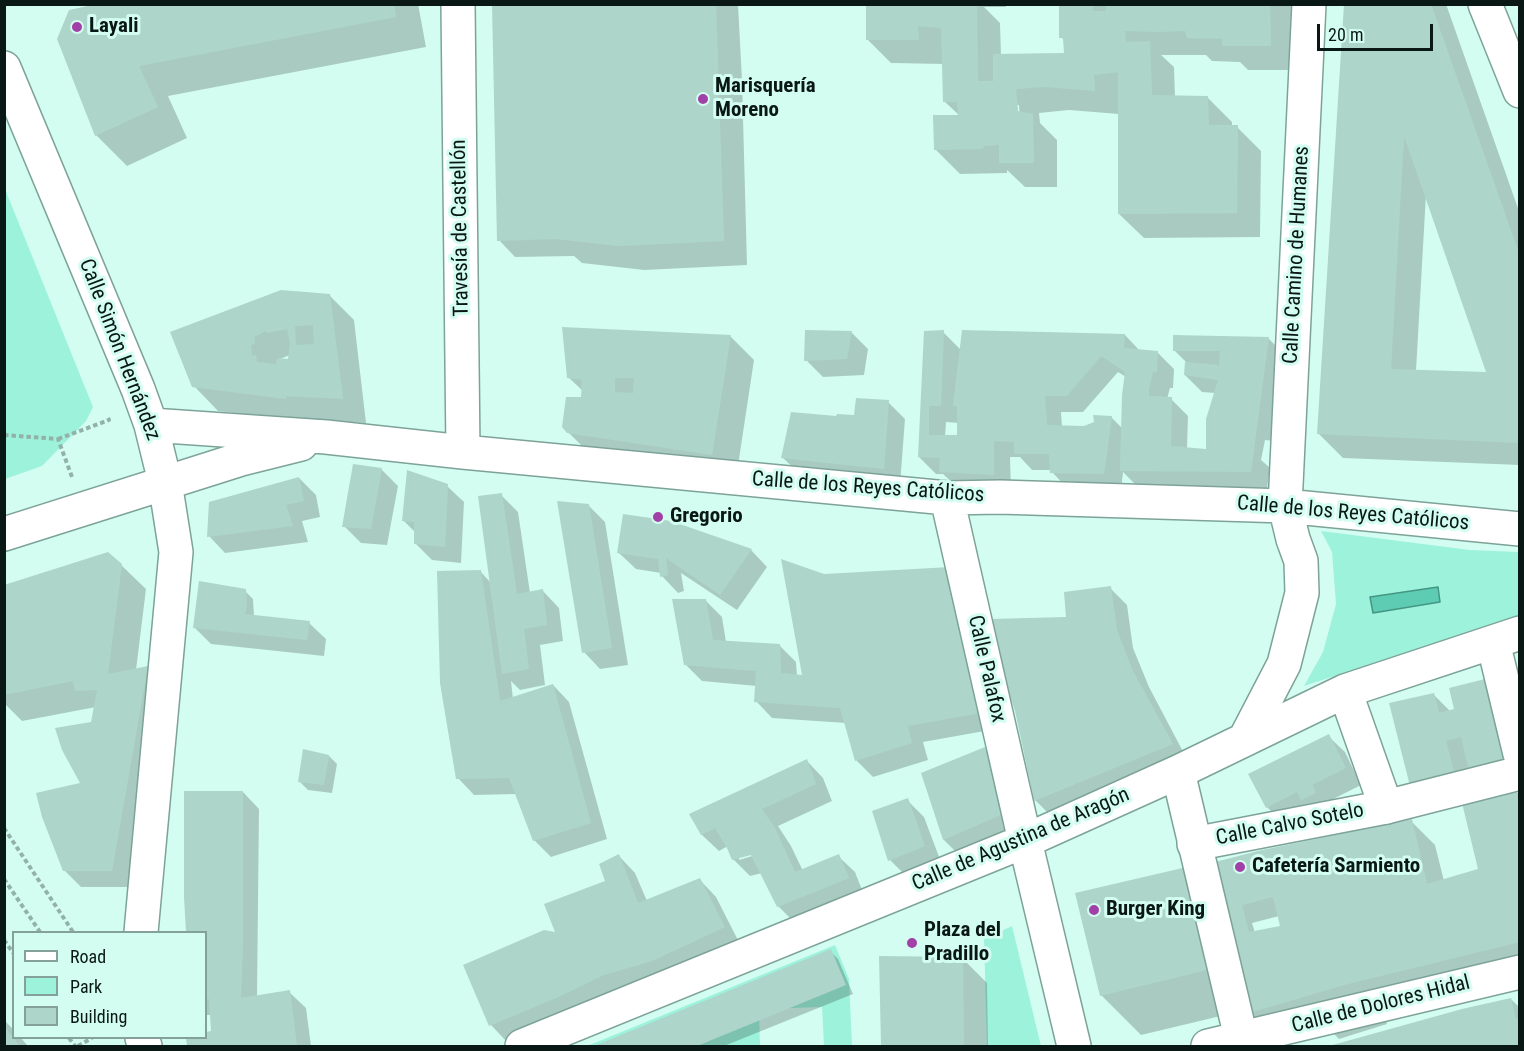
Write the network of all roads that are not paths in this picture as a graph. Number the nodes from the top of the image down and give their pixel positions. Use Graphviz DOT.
graph roads {
  1 [pos="458,4"];
  2 [pos="1309,4"];
  3 [pos="1485,4"];
  4 [pos="4,68"];
  5 [pos="1520,91"];
  6 [pos="151,425"];
  7 [pos="326,437"];
  8 [pos="463,452"];
  9 [pos="165,482"];
  10 [pos="947,498"];
  11 [pos="1285,506"];
  12 [pos="1520,529"];
  13 [pos="4,534"];
  14 [pos="1506,638"];
  15 [pos="1345,691"];
  16 [pos="1245,739"];
  17 [pos="1520,754"];
  18 [pos="1178,772"];
  19 [pos="1520,773"];
  20 [pos="1386,807"];
  21 [pos="1025,840"];
  22 [pos="1194,844"];
  23 [pos="141,931"];
  24 [pos="1520,972"];
  25 [pos="1242,1043"];
  26 [pos="522,1047"];
  27 [pos="1074,1047"];
  28 [pos="1208,1047"];
  1 -- 8 [label="street, Travesía de Castellón"];
  2 -- 11 [label="street, Calle Camino de Humanes"];
  3 -- 5 [label="street"];
  4 -- 6 [label="street, Calle Simón Hernández"];
  6 -- 7 [label="street, Calle de los Reyes Católicos"];
  6 -- 9 [label="street, Calle Simón Hernández"];
  7 -- 8 [label="street, Calle de los Reyes Católicos"];
  7 -- 9 [label="street, Calle de los Reyes Católicos"];
  8 -- 10 [label="street, Calle de los Reyes Católicos"];
  9 -- 13 [label="street, Calle de los Reyes Católicos"];
  9 -- 23 [label="street, Calle Simón Hernández"];
  10 -- 11 [label="street, Calle de los Reyes Católicos"];
  10 -- 21 [label="street, Calle Palafox"];
  11 -- 12 [label="street, Calle de los Reyes Católicos"];
  11 -- 16 [label="street, Calle Camino de Humanes"];
  14 -- 15 [label="street, Calle de Agustina de Aragón"];
  14 -- 17 [label="street"];
  15 -- 16 [label="street, Calle de Agustina de Aragón"];
  15 -- 20 [label="street, Calle Calvo Sotelo"];
  16 -- 18 [label="street, Calle de Agustina de Aragón"];
  18 -- 21 [label="street, Calle de Agustina de Aragón"];
  18 -- 22 [label="street"];
  19 -- 20 [label="street, Calle Calvo Sotelo"];
  20 -- 22 [label="street, Calle Calvo Sotelo"];
  21 -- 26 [label="street, Calle de Agustina de Aragón"];
  21 -- 27 [label="street, Calle Palafox"];
  22 -- 25 [label="street"];
  24 -- 25 [label="street, Calle de Dolores Hidal"];
  25 -- 28 [label="street, Calle de Dolores Hidal"];
}
